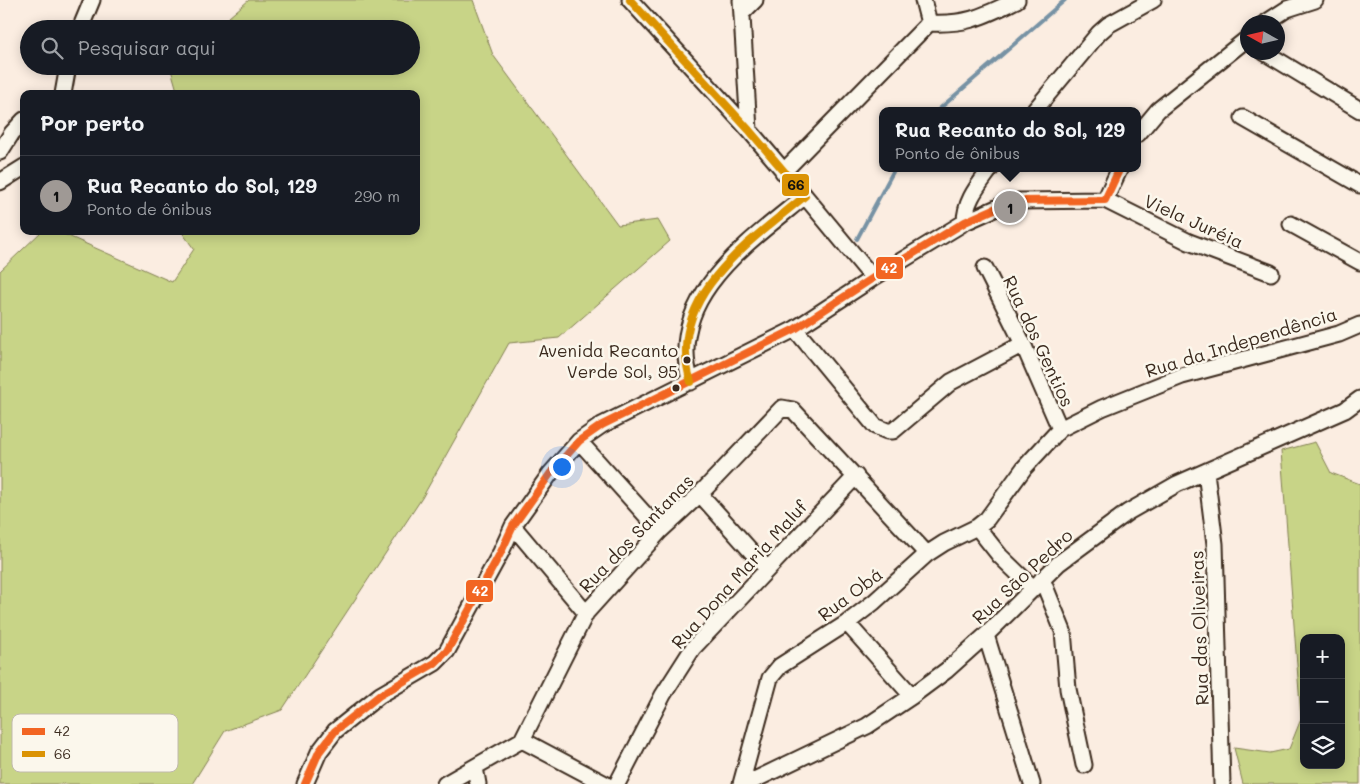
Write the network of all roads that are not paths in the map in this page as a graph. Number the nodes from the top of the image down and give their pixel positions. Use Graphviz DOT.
graph roads {
  1 [pos="92,0"];
  2 [pos="630,0"];
  3 [pos="755,0"];
  4 [pos="923,0"];
  5 [pos="1017,0"];
  6 [pos="1153,0"];
  7 [pos="1315,0"];
  8 [pos="742,6"];
  9 [pos="1277,15"];
  10 [pos="84,20"];
  11 [pos="929,23"];
  12 [pos="1240,46"];
  13 [pos="1277,60"];
  14 [pos="66,75"];
  15 [pos="63,90"];
  16 [pos="1037,107"];
  17 [pos="1360,110"];
  18 [pos="1244,118"];
  19 [pos="20,124"];
  20 [pos="749,130"];
  21 [pos="1141,130"];
  22 [pos="0,152"];
  23 [pos="20,170"];
  24 [pos="783,172"];
  25 [pos="988,172"];
  26 [pos="1118,172"];
  27 [pos="0,182"];
  28 [pos="1360,185"];
  29 [pos="805,196"];
  30 [pos="1105,200"];
  31 [pos="965,222"];
  32 [pos="1292,224"];
  33 [pos="1360,262"];
  34 [pos="985,268"];
  35 [pos="1270,273"];
  36 [pos="873,278"];
  37 [pos="1360,325"];
  38 [pos="795,329"];
  39 [pos="1023,344"];
  40 [pos="691,382"];
  41 [pos="1360,399"];
  42 [pos="1060,429"];
  43 [pos="579,442"];
  44 [pos="1206,472"];
  45 [pos="856,476"];
  46 [pos="700,494"];
  47 [pos="512,526"];
  48 [pos="976,527"];
  49 [pos="660,531"];
  50 [pos="927,554"];
  51 [pos="767,569"];
  52 [pos="1037,583"];
  53 [pos="586,613"];
  54 [pos="847,623"];
  55 [pos="986,635"];
  56 [pos="912,696"];
  57 [pos="522,740"];
  58 [pos="1084,765"];
  59 [pos="475,768"];
  60 [pos="305,784"];
  61 [pos="445,784"];
  62 [pos="478,784"];
  63 [pos="605,784"];
  64 [pos="617,784"];
  65 [pos="741,784"];
  66 [pos="746,784"];
  67 [pos="1032,784"];
  68 [pos="1222,784"];
  1 -- 10 [label="street"];
  2 -- 20 [label="street"];
  3 -- 8 [label="street"];
  4 -- 11 [label="street"];
  5 -- 11 [label="street"];
  6 -- 16 [label="street"];
  7 -- 9 [label="street"];
  8 -- 20 [label="street"];
  11 -- 24 [label="street"];
  12 -- 21 [label="street"];
  13 -- 17 [label="street"];
  14 -- 15 [label="street"];
  18 -- 28 [label="street"];
  19 -- 22 [label="street"];
  20 -- 24 [label="street"];
  23 -- 27 [label="street"];
  24 -- 29 [label="street"];
  25 -- 31 [label="street"];
  26 -- 30 [label="street"];
  29 -- 36 [label="street"];
  29 -- 40 [label="street"];
  30 -- 31 [label="street"];
  30 -- 35 [label="street, Viela Juréia"];
  31 -- 36 [label="street"];
  32 -- 33 [label="street"];
  34 -- 39 [label="street, Rua dos Gentios"];
  36 -- 38 [label="street"];
  37 -- 42 [label="street, Rua da Independência"];
  38 -- 39 [label="street"];
  38 -- 40 [label="street"];
  39 -- 42 [label="street, Rua dos Gentios"];
  40 -- 43 [label="street"];
  41 -- 44 [label="street, Rua São Pedro"];
  42 -- 48 [label="street, Rua da Independência"];
  43 -- 47 [label="street"];
  43 -- 49 [label="street"];
  44 -- 52 [label="street, Rua São Pedro"];
  44 -- 68 [label="street, Rua das Oliveiras"];
  45 -- 46 [label="street, Rua dos Santanas"];
  45 -- 50 [label="street"];
  45 -- 51 [label="street, Rua Dona Maria Maluf"];
  46 -- 49 [label="street, Rua dos Santanas"];
  46 -- 51 [label="street"];
  47 -- 53 [label="street"];
  47 -- 60 [label="street"];
  48 -- 50 [label="street, Rua Obá"];
  48 -- 52 [label="street"];
  49 -- 53 [label="street, Rua dos Santanas"];
  50 -- 54 [label="street, Rua Obá"];
  51 -- 64 [label="street, Rua Dona Maria Maluf"];
  52 -- 55 [label="street, Rua São Pedro"];
  52 -- 58 [label="street"];
  53 -- 57 [label="street, Rua dos Santanas"];
  54 -- 56 [label="street"];
  54 -- 65 [label="street, Rua Obá"];
  55 -- 56 [label="street, Rua São Pedro"];
  55 -- 67 [label="street"];
  56 -- 66 [label="street, Rua São Pedro"];
  57 -- 59 [label="street"];
  57 -- 63 [label="street"];
  59 -- 61 [label="street"];
  59 -- 62 [label="street"];
}
